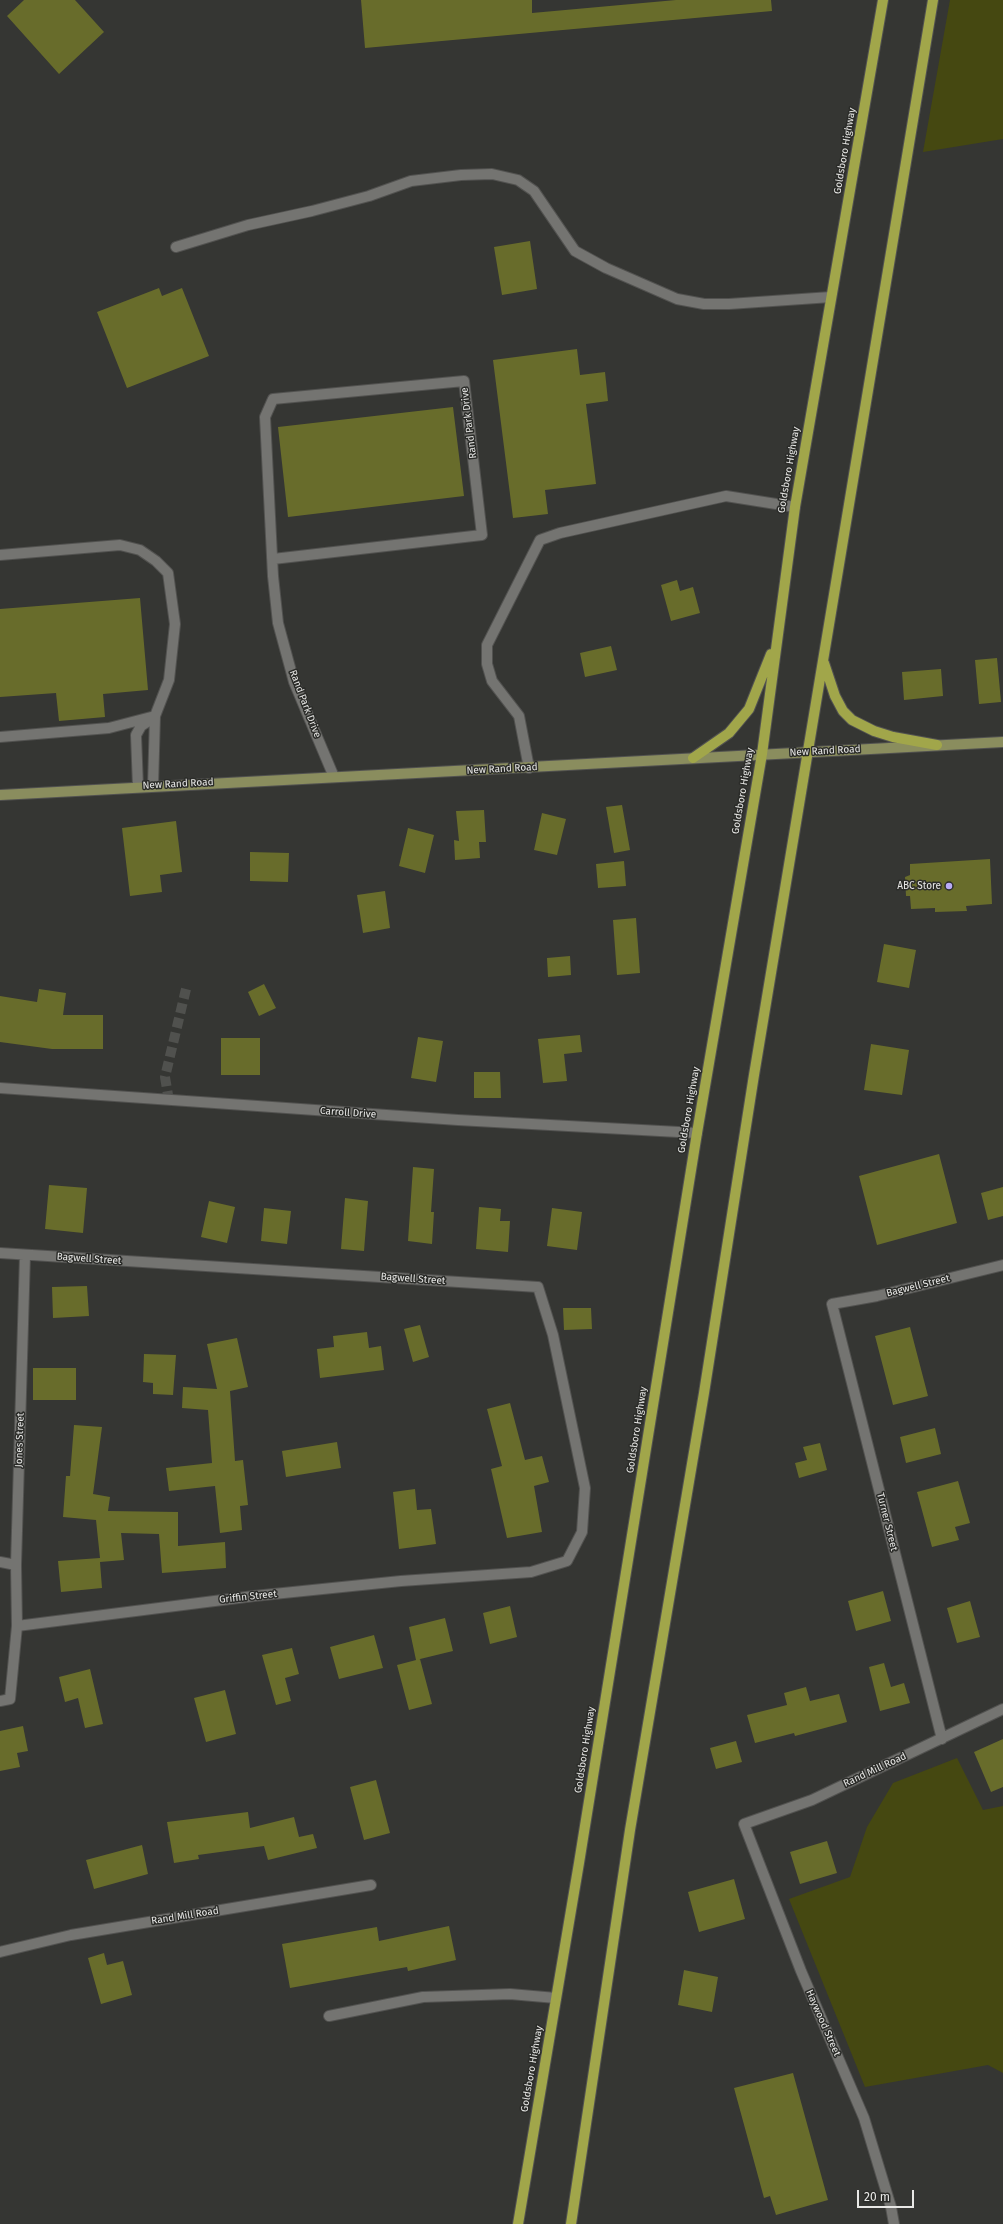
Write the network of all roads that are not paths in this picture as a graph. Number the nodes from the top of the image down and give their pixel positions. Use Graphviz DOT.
graph roads {
  1 [pos="883,0"];
  2 [pos="933,0"];
  3 [pos="176,247"];
  4 [pos="831,296"];
  5 [pos="795,507"];
  6 [pos="0,555"];
  7 [pos="272,559"];
  8 [pos="778,637"];
  9 [pos="822,660"];
  10 [pos="155,716"];
  11 [pos="0,737"];
  12 [pos="1003,742"];
  13 [pos="937,745"];
  14 [pos="807,753"];
  15 [pos="762,754"];
  16 [pos="693,758"];
  17 [pos="529,768"];
  18 [pos="334,777"];
  19 [pos="153,786"];
  20 [pos="138,787"];
  21 [pos="0,795"];
  22 [pos="0,1088"];
  23 [pos="696,1133"];
  24 [pos="0,1252"];
  25 [pos="25,1255"];
  26 [pos="1003,1265"];
  27 [pos="832,1304"];
  28 [pos="0,1562"];
  29 [pos="562,1562"];
  30 [pos="16,1565"];
  31 [pos="17,1626"];
  32 [pos="0,1701"];
  33 [pos="1003,1709"];
  34 [pos="942,1739"];
  35 [pos="744,1824"];
  36 [pos="371,1885"];
  37 [pos="0,1952"];
  38 [pos="556,1998"];
  39 [pos="329,2016"];
  40 [pos="518,2224"];
  41 [pos="571,2224"];
  42 [pos="894,2224"];
  1 -- 4 [label="main road, Goldsboro Highway"];
  2 -- 9 [label="main road"];
  3 -- 4 [label="street"];
  4 -- 5 [label="main road, Goldsboro Highway"];
  5 -- 8 [label="main road, Goldsboro Highway"];
  5 -- 17 [label="street"];
  6 -- 10 [label="street"];
  7 -- 7 [label="street, Rand Park Drive"];
  7 -- 18 [label="street, Rand Park Drive"];
  8 -- 15 [label="main road, Goldsboro Highway"];
  8 -- 16 [label="main road"];
  9 -- 13 [label="main road"];
  9 -- 14 [label="main road"];
  10 -- 11 [label="street"];
  10 -- 19 [label="street"];
  10 -- 20 [label="street"];
  12 -- 13 [label="street, New Rand Road"];
  13 -- 14 [label="street, New Rand Road"];
  14 -- 15 [label="street, New Rand Road"];
  14 -- 41 [label="main road"];
  15 -- 16 [label="street, New Rand Road"];
  15 -- 23 [label="main road, Goldsboro Highway"];
  16 -- 17 [label="street, New Rand Road"];
  17 -- 18 [label="street, New Rand Road"];
  18 -- 19 [label="street, New Rand Road"];
  19 -- 20 [label="street, New Rand Road"];
  20 -- 21 [label="street, New Rand Road"];
  22 -- 23 [label="street, Carroll Drive"];
  23 -- 38 [label="main road, Goldsboro Highway"];
  24 -- 25 [label="street, Bagwell Street"];
  25 -- 29 [label="street, Bagwell Street"];
  25 -- 30 [label="street, Jones Street"];
  26 -- 27 [label="street, Bagwell Street"];
  27 -- 34 [label="street, Turner Street"];
  28 -- 30 [label="street"];
  29 -- 31 [label="street, Griffin Street"];
  30 -- 31 [label="street, Jones Street"];
  31 -- 32 [label="street"];
  33 -- 34 [label="street, Rand Mill Road"];
  34 -- 35 [label="street, Rand Mill Road"];
  35 -- 42 [label="street, Haywood Street"];
  36 -- 37 [label="street, Rand Mill Road"];
  38 -- 39 [label="street"];
  38 -- 40 [label="main road, Goldsboro Highway"];
}
